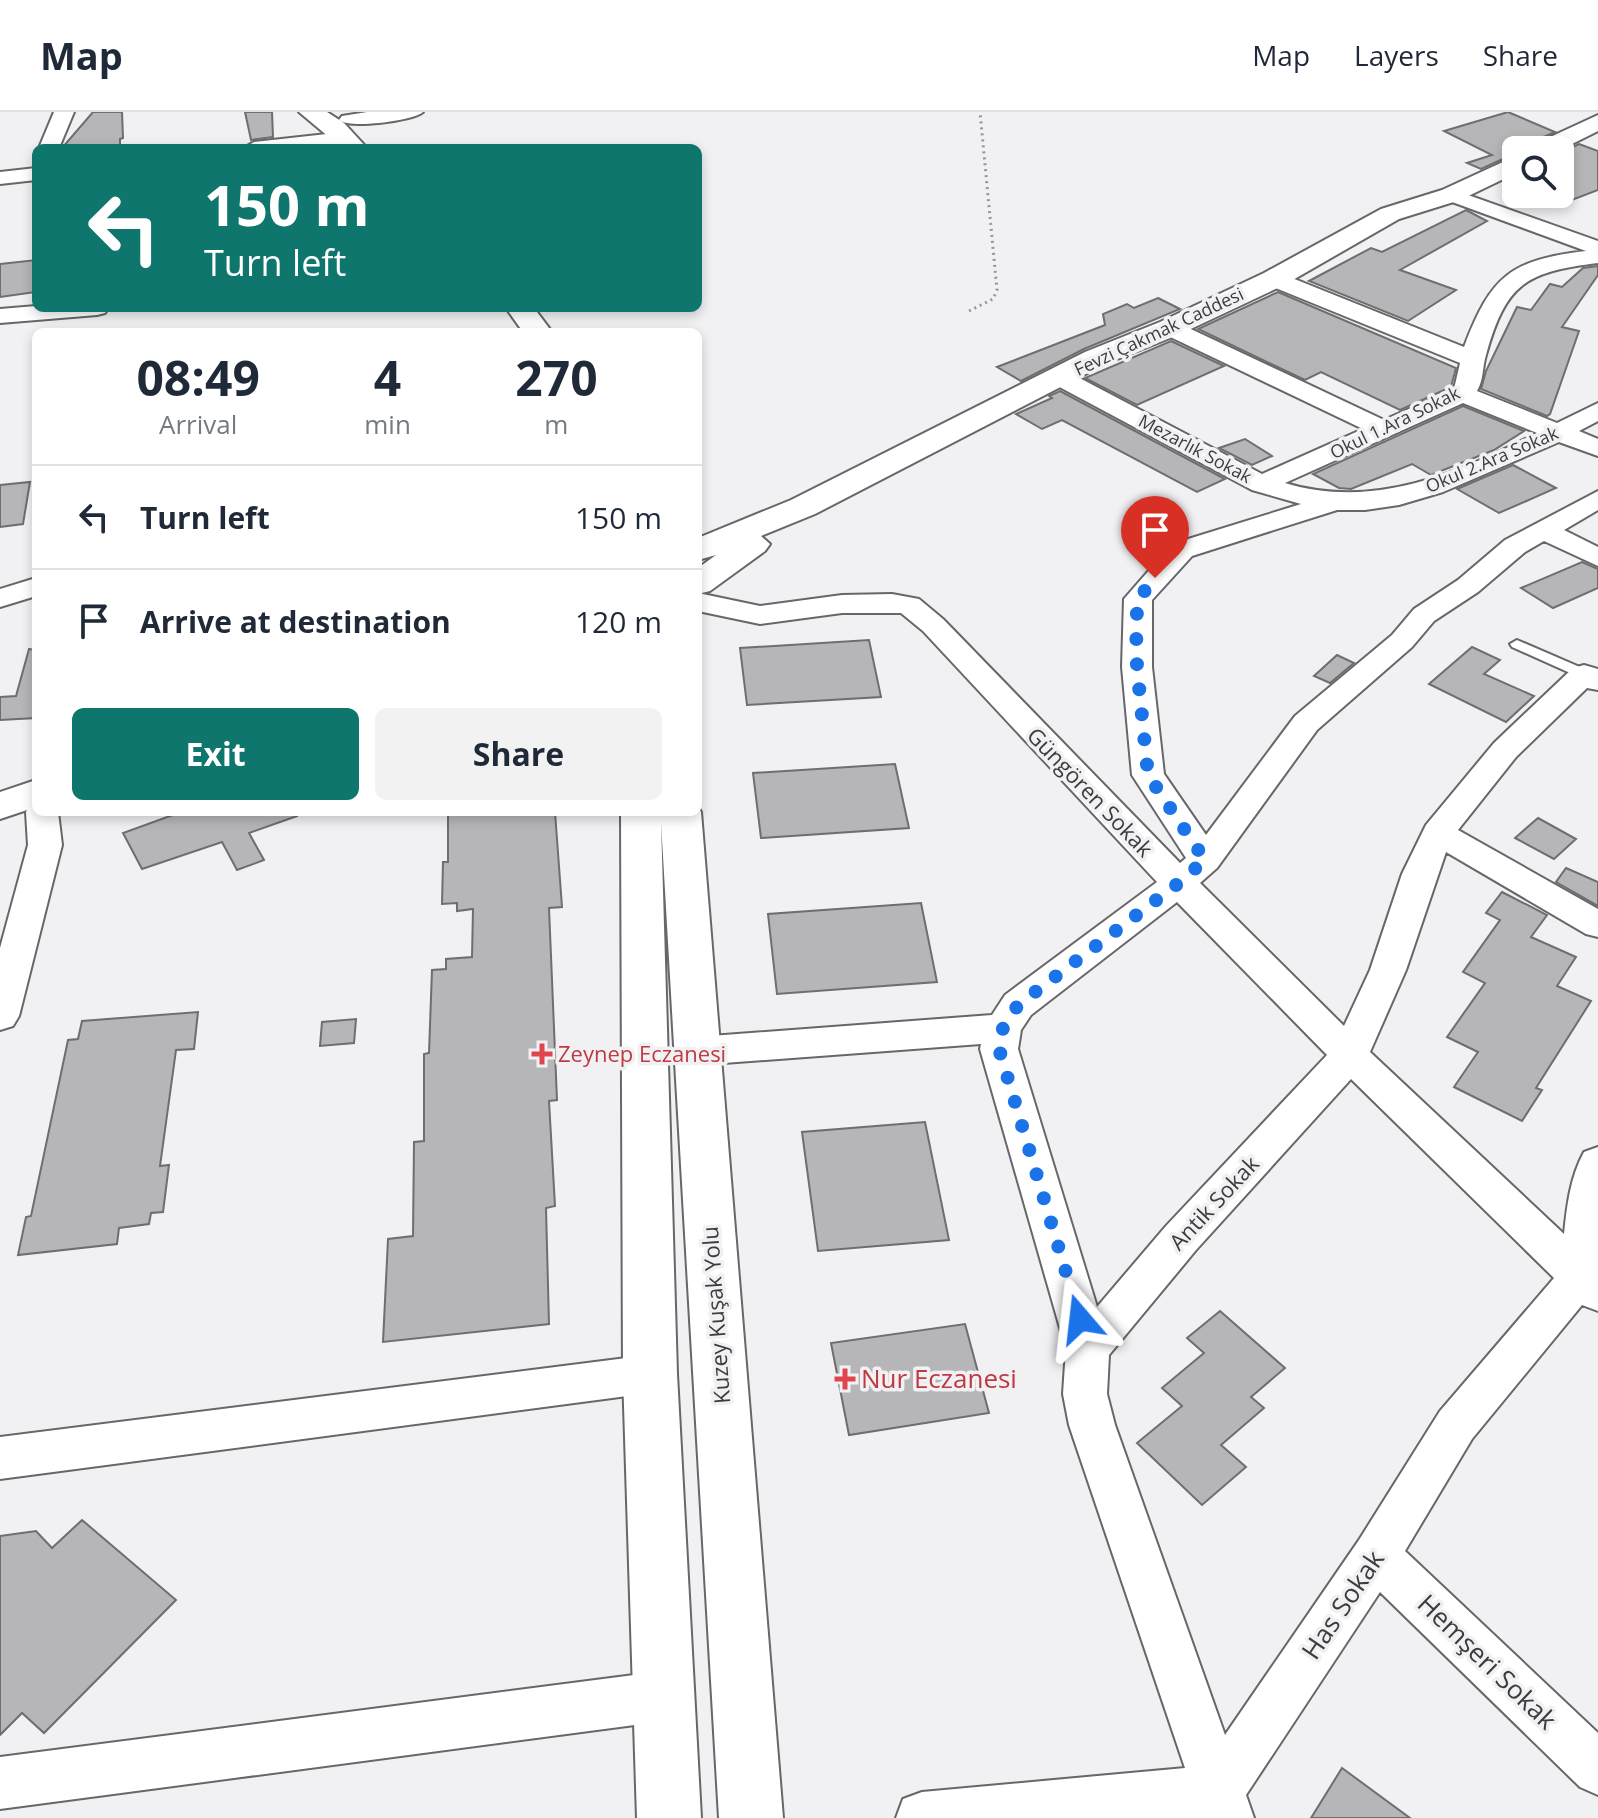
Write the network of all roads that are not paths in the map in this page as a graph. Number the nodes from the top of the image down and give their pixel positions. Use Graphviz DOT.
graph roads {
  1 [pos="64,112"];
  2 [pos="311,112"];
  3 [pos="413,112"];
  4 [pos="1598,122"];
  5 [pos="347,130"];
  6 [pos="1570,136"];
  7 [pos="51,144"];
  8 [pos="275,144"];
  9 [pos="371,144"];
  10 [pos="1502,170"];
  11 [pos="32,174"];
  12 [pos="0,178"];
  13 [pos="1451,195"];
  14 [pos="1598,248"];
  15 [pos="1598,256"];
  16 [pos="1274,279"];
  17 [pos="89,312"];
  18 [pos="0,316"];
  19 [pos="71,321"];
  20 [pos="1170,328"];
  21 [pos="1472,359"];
  22 [pos="1061,378"];
  23 [pos="1463,394"];
  24 [pos="1598,411"];
  25 [pos="1386,430"];
  26 [pos="1561,431"];
  27 [pos="1598,448"];
  28 [pos="1261,484"];
  29 [pos="1598,499"];
  30 [pos="1334,502"];
  31 [pos="803,507"];
  32 [pos="1543,530"];
  33 [pos="702,548"];
  34 [pos="1598,558"];
  35 [pos="702,581"];
  36 [pos="32,588"];
  37 [pos="0,598"];
  38 [pos="702,603"];
  39 [pos="1517,644"];
  40 [pos="1591,677"];
  41 [pos="32,776"];
  42 [pos="0,786"];
  43 [pos="32,794"];
  44 [pos="0,806"];
  45 [pos="42,816"];
  46 [pos="641,816"];
  47 [pos="681,816"];
  48 [pos="1438,833"];
  49 [pos="1192,871"];
  50 [pos="1598,925"];
  51 [pos="0,1016"];
  52 [pos="1003,1028"];
  53 [pos="697,1051"];
  54 [pos="1350,1055"];
  55 [pos="1598,1163"];
  56 [pos="1592,1284"];
  57 [pos="1088,1349"];
  58 [pos="650,1374"];
  59 [pos="0,1458"];
  60 [pos="1376,1556"];
  61 [pos="665,1696"];
  62 [pos="1598,1769"];
  63 [pos="0,1783"];
  64 [pos="1223,1805"];
  65 [pos="669,1818"];
  66 [pos="751,1818"];
  67 [pos="922,1818"];
  1 -- 7 [label="street"];
  2 -- 5 [label="main road"];
  3 -- 5 [label="street"];
  4 -- 6 [label="main road"];
  5 -- 8 [label="street"];
  5 -- 9 [label="main road"];
  10 -- 13 [label="main road, Fevzi Çakmak Caddesi"];
  11 -- 12 [label="street"];
  13 -- 14 [label="street"];
  13 -- 16 [label="main road, Fevzi Çakmak Caddesi"];
  15 -- 21 [label="street, Okul 1.Ara Sokak"];
  16 -- 20 [label="main road, Fevzi Çakmak Caddesi"];
  16 -- 21 [label="street"];
  17 -- 19 [label="street"];
  18 -- 19 [label="street"];
  20 -- 22 [label="main road, Fevzi Çakmak Caddesi"];
  20 -- 25 [label="street"];
  21 -- 23 [label="street, Okul 1.Ara Sokak"];
  22 -- 28 [label="street, Mezarlık Sokak"];
  22 -- 31 [label="main road, Fevzi Çakmak Caddesi"];
  23 -- 25 [label="street, Okul 1.Ara Sokak"];
  23 -- 26 [label="street"];
  24 -- 26 [label="street, Okul 2.Ara Sokak"];
  25 -- 28 [label="street, Okul 1.Ara Sokak"];
  26 -- 27 [label="street"];
  26 -- 30 [label="street, Okul 2.Ara Sokak"];
  28 -- 30 [label="street, Mezarlık Sokak"];
  29 -- 32 [label="street"];
  30 -- 49 [label="street"];
  31 -- 33 [label="main road"];
  31 -- 35 [label="main road"];
  32 -- 34 [label="street"];
  32 -- 49 [label="street"];
  36 -- 37 [label="street"];
  38 -- 49 [label="street, Güngören Sokak"];
  39 -- 40 [label="lane"];
  40 -- 48 [label="street, Antik Sokak"];
  41 -- 42 [label="main road"];
  43 -- 44 [label="main road"];
  45 -- 51 [label="street"];
  46 -- 58 [label="main road"];
  47 -- 53 [label="main road, Kuzey Kuşak Yolu"];
  48 -- 50 [label="street"];
  48 -- 54 [label="street, Antik Sokak"];
  49 -- 52 [label="street"];
  49 -- 54 [label="street, Güngören Sokak"];
  52 -- 53 [label="street"];
  52 -- 57 [label="street"];
  53 -- 66 [label="main road, Kuzey Kuşak Yolu"];
  54 -- 56 [label="street, Güngören Sokak"];
  54 -- 57 [label="street, Antik Sokak"];
  55 -- 56 [label="street"];
  56 -- 60 [label="street, Has Sokak"];
  57 -- 64 [label="street"];
  58 -- 59 [label="street"];
  58 -- 61 [label="main road"];
  60 -- 62 [label="street, Hemşeri Sokak"];
  60 -- 64 [label="street, Has Sokak"];
  61 -- 63 [label="street"];
  61 -- 65 [label="main road"];
  64 -- 67 [label="street"];
}
